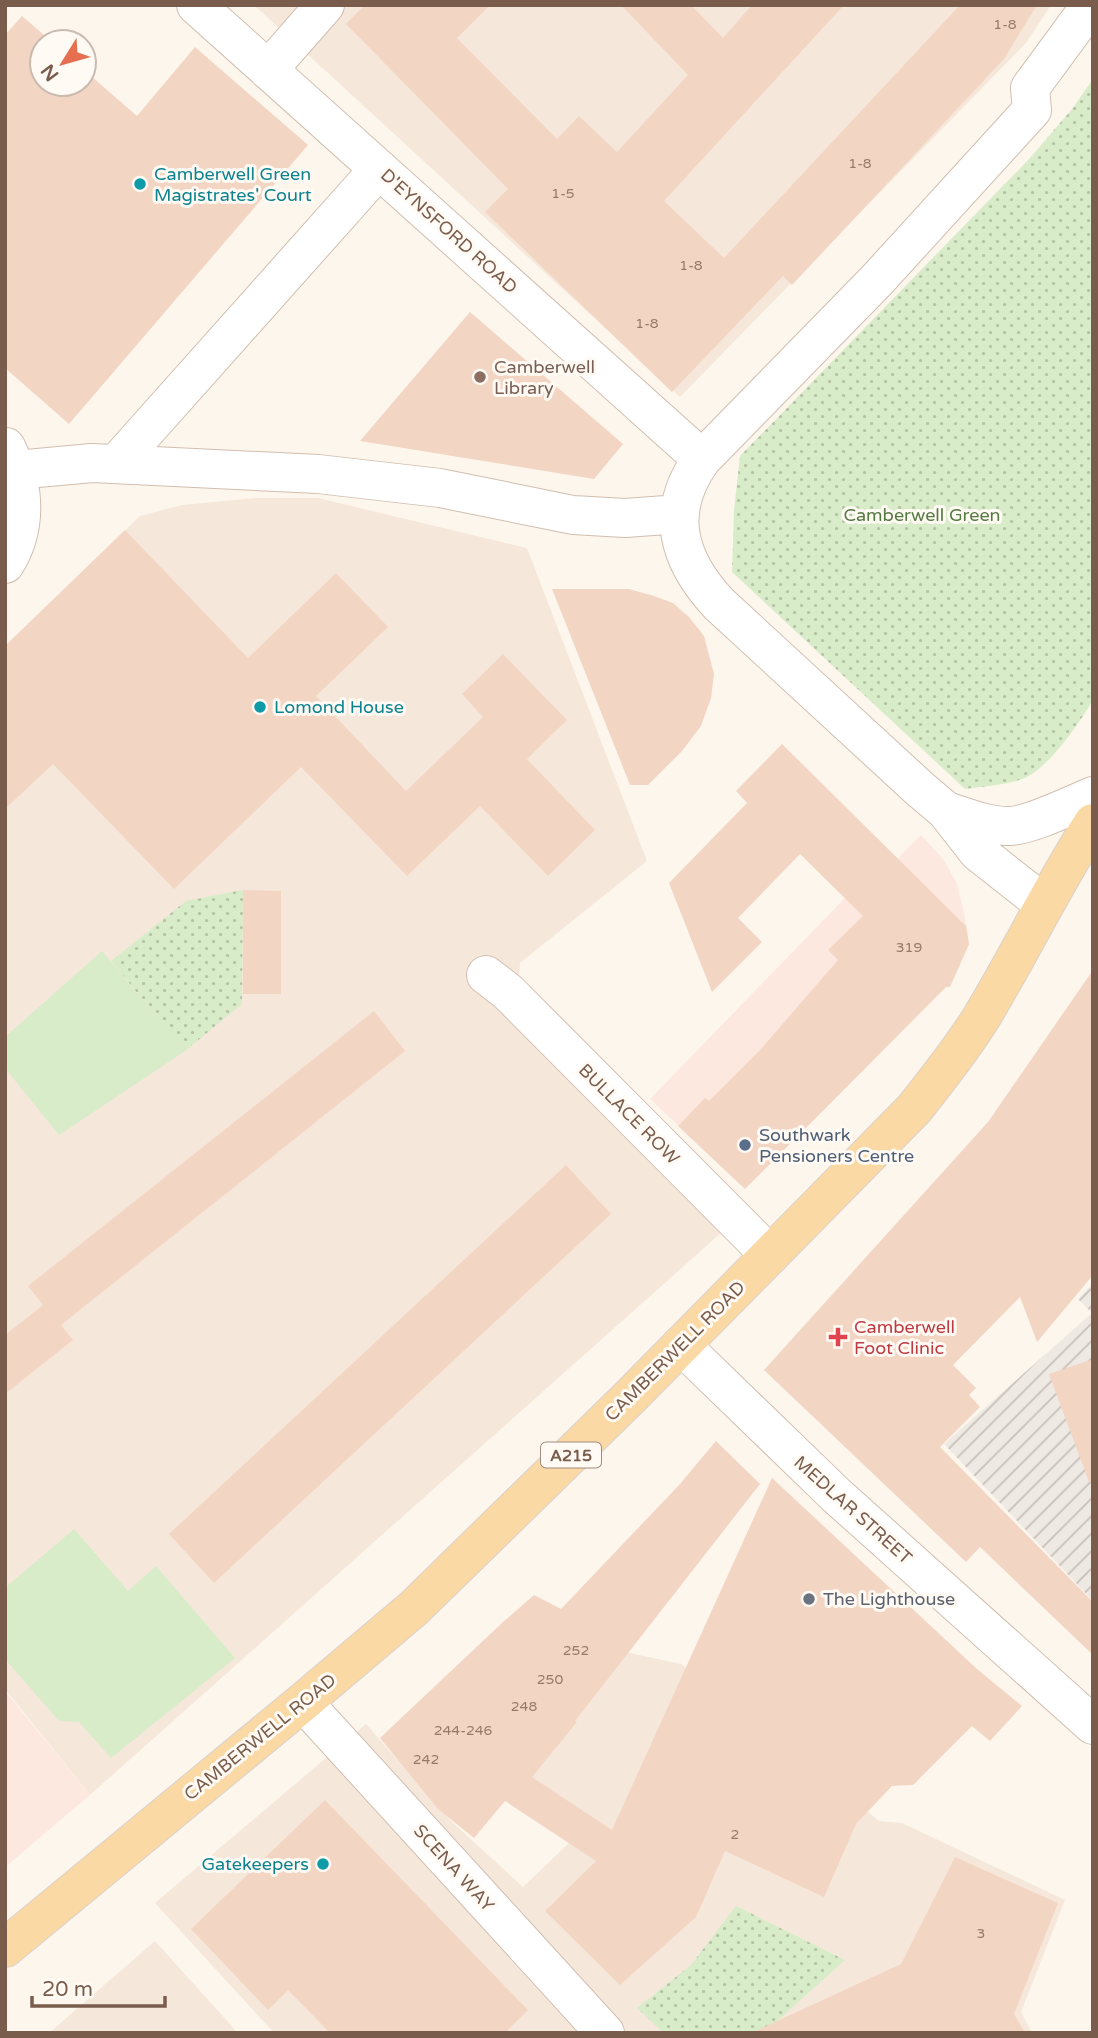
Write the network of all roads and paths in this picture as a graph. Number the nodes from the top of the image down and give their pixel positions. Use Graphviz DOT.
graph roads {
  1 [pos="196,5"];
  2 [pos="325,5"];
  3 [pos="1091,5"];
  4 [pos="268,70"];
  5 [pos="379,169"];
  6 [pos="10,458"];
  7 [pos="702,459"];
  8 [pos="116,464"];
  9 [pos="680,514"];
  10 [pos="5,564"];
  11 [pos="1093,796"];
  12 [pos="946,811"];
  13 [pos="1093,823"];
  14 [pos="1049,895"];
  15 [pos="486,975"];
  16 [pos="771,1255"];
  17 [pos="681,1345"];
  18 [pos="303,1703"];
  19 [pos="1093,1725"];
  20 [pos="5,1948"];
  21 [pos="605,2033"];
  1 -- 4 [label="street, D'EYNSFORD ROAD"];
  2 -- 4 [label="street"];
  3 -- 7 [label="street"];
  4 -- 5 [label="street, D'EYNSFORD ROAD"];
  5 -- 7 [label="street, D'EYNSFORD ROAD"];
  5 -- 8 [label="street"];
  6 -- 8 [label="street"];
  6 -- 10 [label="street"];
  7 -- 9 [label="street"];
  8 -- 9 [label="street"];
  9 -- 12 [label="street"];
  11 -- 12 [label="street"];
  12 -- 14 [label="street"];
  13 -- 14 [label="main road, A215"];
  14 -- 16 [label="main road, CAMBERWELL ROAD / A215"];
  15 -- 16 [label="street, BULLACE ROW"];
  16 -- 17 [label="main road, CAMBERWELL ROAD / A215"];
  17 -- 18 [label="main road, CAMBERWELL ROAD / A215"];
  17 -- 19 [label="street, MEDLAR STREET"];
  18 -- 20 [label="main road, CAMBERWELL ROAD / A215"];
  18 -- 21 [label="street, SCENA WAY"];
}
